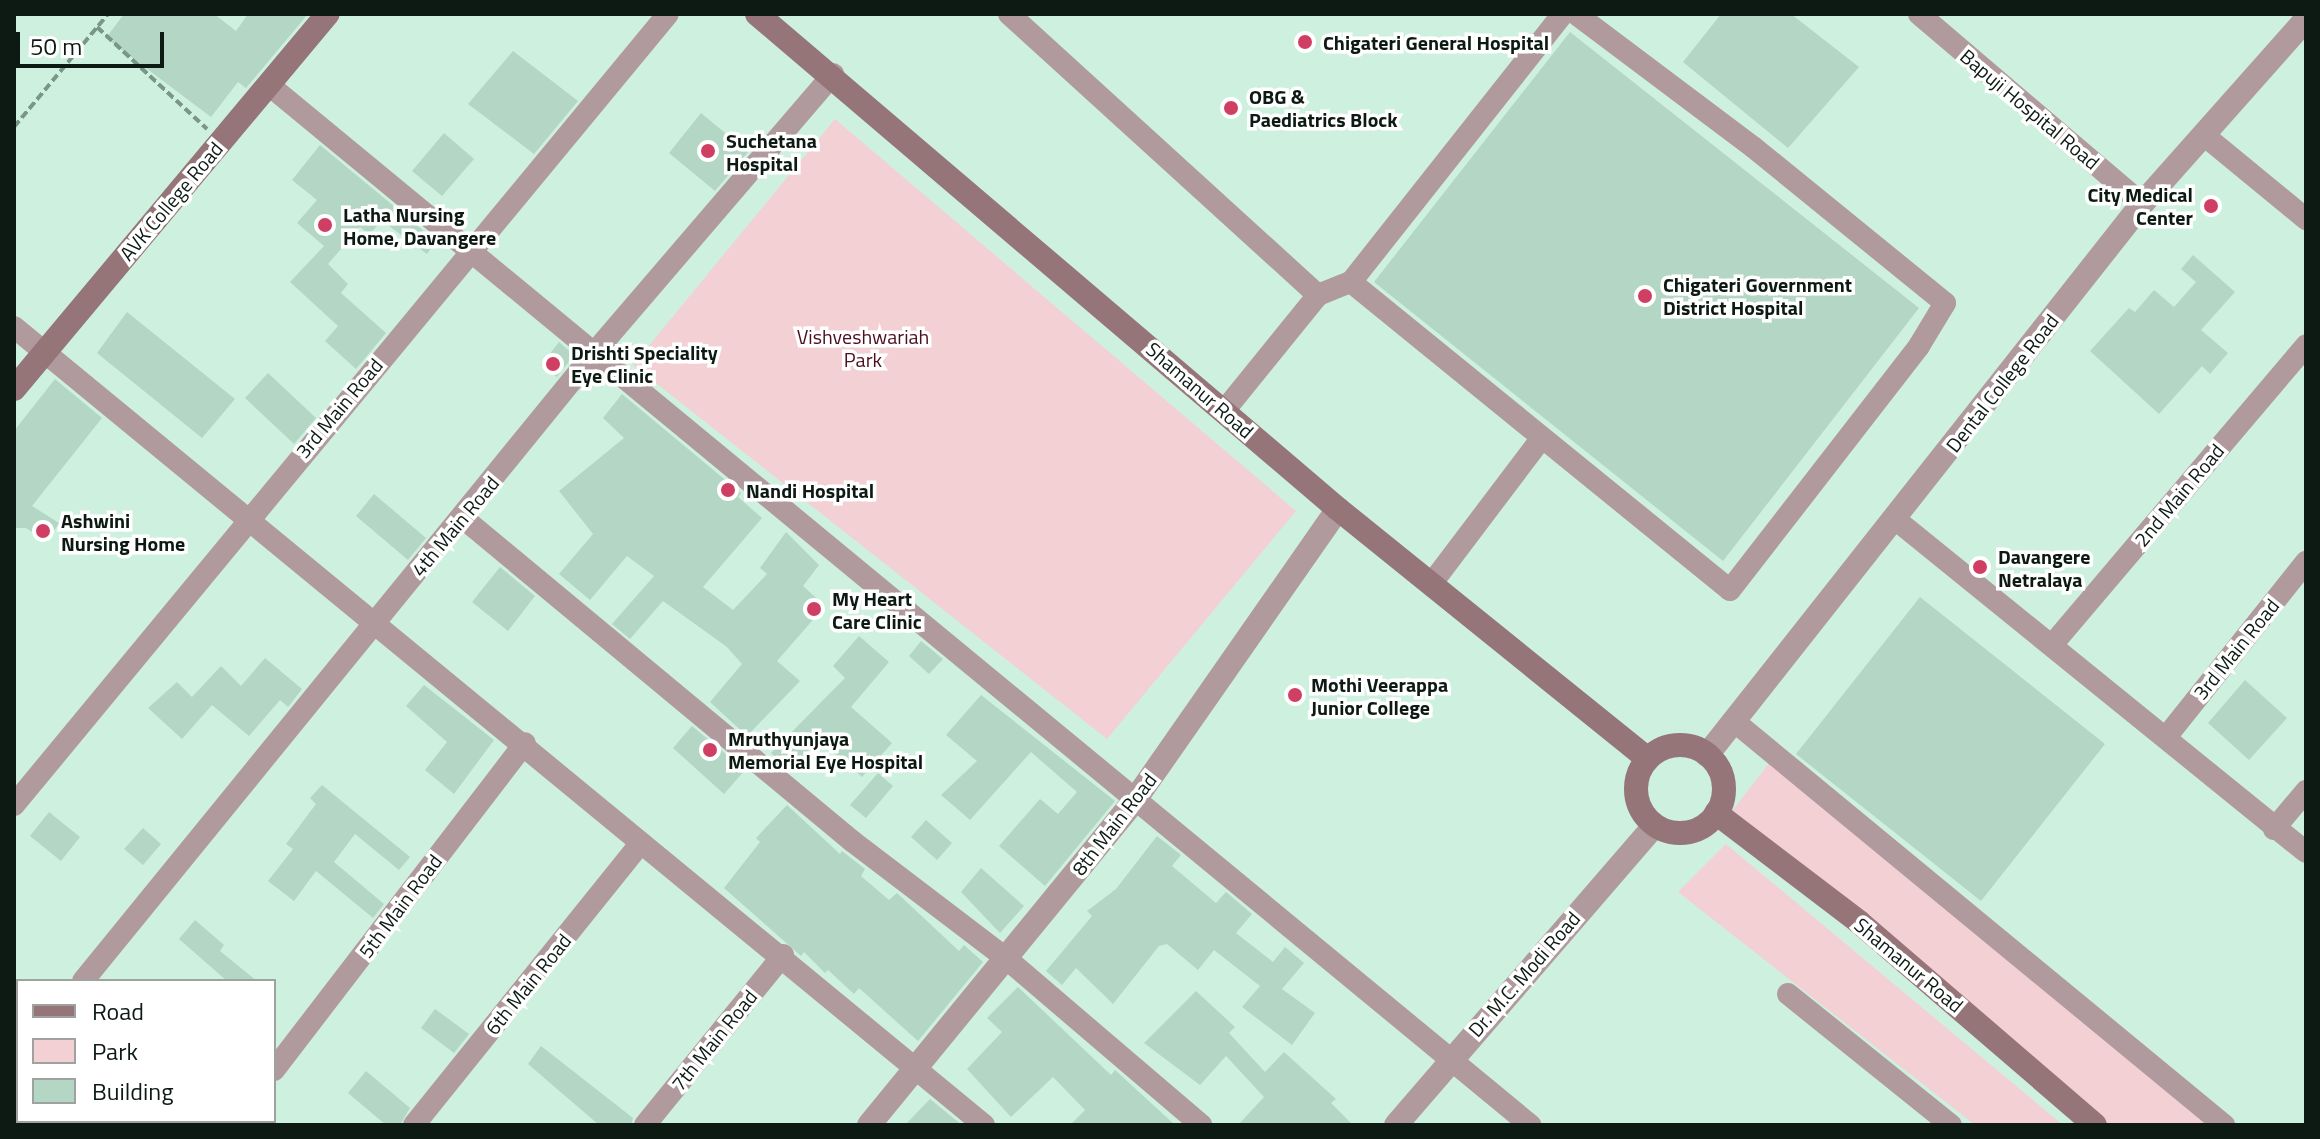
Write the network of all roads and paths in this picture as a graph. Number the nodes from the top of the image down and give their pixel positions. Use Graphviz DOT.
graph roads {
  1 [pos="108,14"];
  2 [pos="328,14"];
  3 [pos="668,14"];
  4 [pos="757,14"];
  5 [pos="1009,14"];
  6 [pos="1563,14"];
  7 [pos="1576,14"];
  8 [pos="1919,14"];
  9 [pos="2306,19"];
  10 [pos="97,27"];
  11 [pos="833,74"];
  12 [pos="269,85"];
  13 [pos="14,127"];
  14 [pos="2205,136"];
  15 [pos="221,142"];
  16 [pos="2142,204"];
  17 [pos="2306,219"];
  18 [pos="471,250"];
  19 [pos="1351,282"];
  20 [pos="1318,295"];
  21 [pos="14,327"];
  22 [pos="2306,345"];
  23 [pos="595,352"];
  24 [pos="44,353"];
  25 [pos="14,389"];
  26 [pos="1224,411"];
  27 [pos="1541,439"];
  28 [pos="1338,509"];
  29 [pos="246,518"];
  30 [pos="463,518"];
  31 [pos="1895,519"];
  32 [pos="2306,562"];
  33 [pos="1432,583"];
  34 [pos="374,623"];
  35 [pos="2052,645"];
  36 [pos="1735,722"];
  37 [pos="2167,736"];
  38 [pos="525,743"];
  39 [pos="1707,755"];
  40 [pos="1648,759"];
  41 [pos="2306,791"];
  42 [pos="1137,797"];
  43 [pos="14,805"];
  44 [pos="1716,813"];
  45 [pos="1655,825"];
  46 [pos="2274,829"];
  47 [pos="641,843"];
  48 [pos="2306,852"];
  49 [pos="783,955"];
  50 [pos="1008,960"];
  51 [pos="85,979"];
  52 [pos="1788,994"];
  53 [pos="1450,1059"];
  54 [pos="276,1067"];
  55 [pos="915,1068"];
  56 [pos="414,1125"];
  57 [pos="645,1125"];
  58 [pos="869,1125"];
  59 [pos="984,1125"];
  60 [pos="1201,1125"];
  61 [pos="1396,1125"];
  62 [pos="1530,1125"];
  63 [pos="1951,1125"];
  64 [pos="2095,1125"];
  65 [pos="2224,1125"];
  1 -- 10 [label="path"];
  2 -- 12 [label="main road, AVK College Road"];
  3 -- 18 [label="street, 3rd Main Road"];
  4 -- 11 [label="main road, Shamanur Road"];
  5 -- 20 [label="street"];
  6 -- 19 [label="street"];
  7 -- 27 [label="street"];
  8 -- 16 [label="street, Bapuji Hospital Road"];
  9 -- 14 [label="street, Dental College Road"];
  10 -- 13 [label="path"];
  10 -- 15 [label="path"];
  11 -- 23 [label="street, 4th Main Road"];
  11 -- 26 [label="main road, Shamanur Road"];
  12 -- 15 [label="main road, AVK College Road"];
  12 -- 18 [label="street"];
  14 -- 16 [label="street, Dental College Road"];
  14 -- 17 [label="street"];
  15 -- 24 [label="main road, AVK College Road"];
  16 -- 31 [label="street, Dental College Road"];
  18 -- 23 [label="street"];
  18 -- 29 [label="street, 3rd Main Road"];
  19 -- 20 [label="street"];
  19 -- 27 [label="street"];
  20 -- 26 [label="street"];
  21 -- 24 [label="street"];
  22 -- 35 [label="street, 2nd Main Road"];
  23 -- 30 [label="street, 4th Main Road"];
  23 -- 42 [label="street"];
  24 -- 25 [label="main road, AVK College Road"];
  24 -- 29 [label="street"];
  26 -- 28 [label="main road, Shamanur Road"];
  27 -- 33 [label="street"];
  28 -- 33 [label="main road, Shamanur Road"];
  28 -- 42 [label="street, 8th Main Road"];
  29 -- 34 [label="street"];
  29 -- 43 [label="street, 3rd Main Road"];
  30 -- 34 [label="street, 4th Main Road"];
  30 -- 50 [label="street"];
  31 -- 35 [label="street"];
  31 -- 36 [label="street, Dental College Road"];
  32 -- 37 [label="street, 3rd Main Road"];
  33 -- 40 [label="main road, Shamanur Road"];
  34 -- 38 [label="street"];
  34 -- 51 [label="street, 4th Main Road"];
  35 -- 37 [label="street"];
  36 -- 39 [label="street, Dental College Road"];
  36 -- 65 [label="street"];
  37 -- 46 [label="street"];
  38 -- 47 [label="street"];
  38 -- 54 [label="street, 5th Main Road"];
  39 -- 40 [label="main road"];
  39 -- 44 [label="main road"];
  40 -- 45 [label="main road"];
  41 -- 46 [label="street"];
  42 -- 50 [label="street, 8th Main Road"];
  42 -- 53 [label="street"];
  44 -- 45 [label="main road"];
  44 -- 64 [label="main road, Shamanur Road"];
  45 -- 53 [label="street, Dr. M.C. Modi Road"];
  46 -- 48 [label="street"];
  47 -- 49 [label="street"];
  47 -- 56 [label="street, 6th Main Road"];
  49 -- 55 [label="street"];
  49 -- 57 [label="street, 7th Main Road"];
  50 -- 55 [label="street, 8th Main Road"];
  50 -- 60 [label="street"];
  52 -- 63 [label="street"];
  53 -- 61 [label="street, Dr. M.C. Modi Road"];
  53 -- 62 [label="street"];
  55 -- 58 [label="street, 8th Main Road"];
  55 -- 59 [label="street"];
}
